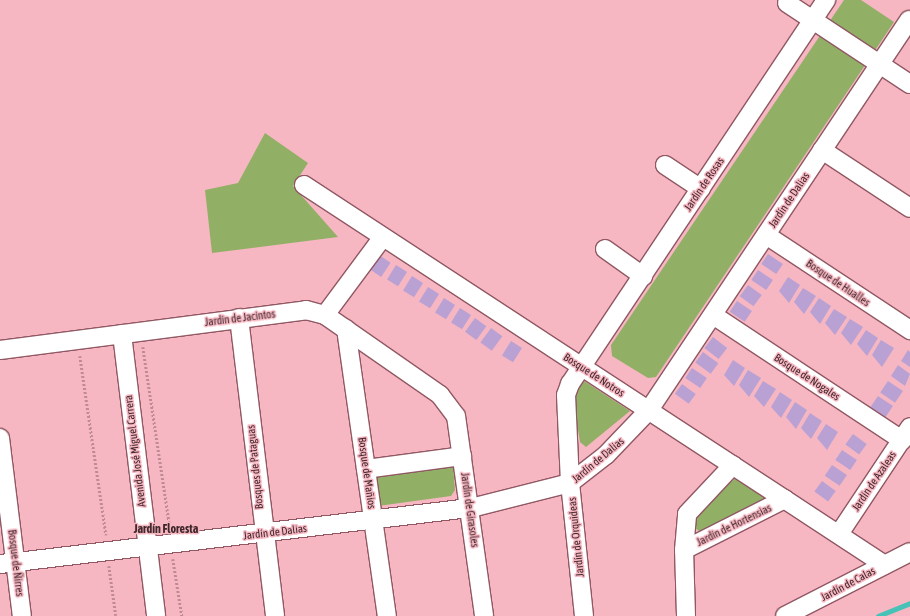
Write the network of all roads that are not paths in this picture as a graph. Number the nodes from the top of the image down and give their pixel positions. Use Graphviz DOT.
graph roads {
  1 [pos="826,0"];
  2 [pos="787,3"];
  3 [pos="813,20"];
  4 [pos="909,20"];
  5 [pos="879,64"];
  6 [pos="910,84"];
  7 [pos="822,150"];
  8 [pos="665,165"];
  9 [pos="304,185"];
  10 [pos="701,189"];
  11 [pos="910,208"];
  12 [pos="766,235"];
  13 [pos="383,237"];
  14 [pos="605,249"];
  15 [pos="643,276"];
  16 [pos="325,315"];
  17 [pos="713,315"];
  18 [pos="239,318"];
  19 [pos="346,329"];
  20 [pos="910,330"];
  21 [pos="122,334"];
  22 [pos="0,350"];
  23 [pos="582,367"];
  24 [pos="450,406"];
  25 [pos="649,410"];
  26 [pos="906,434"];
  27 [pos="0,438"];
  28 [pos="462,456"];
  29 [pos="733,465"];
  30 [pos="366,469"];
  31 [pos="570,484"];
  32 [pos="785,499"];
  33 [pos="4,501"];
  34 [pos="471,508"];
  35 [pos="374,520"];
  36 [pos="263,533"];
  37 [pos="839,534"];
  38 [pos="146,547"];
  39 [pos="684,550"];
  40 [pos="910,552"];
  41 [pos="8,563"];
  42 [pos="885,564"];
  43 [pos="22,616"];
  44 [pos="156,616"];
  45 [pos="275,616"];
  46 [pos="387,616"];
  47 [pos="484,616"];
  48 [pos="584,616"];
  49 [pos="686,616"];
  50 [pos="785,616"];
  1 -- 3 [label="street, Jardín de Rosas"];
  2 -- 3 [label="street"];
  3 -- 5 [label="street"];
  3 -- 10 [label="street, Jardín de Rosas"];
  4 -- 5 [label="street, Jardín de Dalias"];
  5 -- 6 [label="street"];
  5 -- 7 [label="street, Jardín de Dalias"];
  7 -- 11 [label="street"];
  7 -- 12 [label="street, Jardín de Dalias"];
  8 -- 10 [label="street"];
  9 -- 13 [label="street, Bosque de Notros"];
  10 -- 15 [label="street, Jardín de Rosas"];
  12 -- 17 [label="street, Jardín de Dalias"];
  12 -- 20 [label="street, Bosque de Hualles"];
  13 -- 16 [label="street"];
  13 -- 23 [label="street, Bosque de Notros"];
  14 -- 15 [label="street"];
  15 -- 23 [label="street, Jardín de Rosas"];
  16 -- 18 [label="street, Jardín de Jacintos"];
  16 -- 19 [label="street, Jardín de Jacintos"];
  17 -- 25 [label="street, Jardín de Dalias"];
  17 -- 26 [label="street, Bosque de Nogales"];
  18 -- 21 [label="street, Jardín de Jacintos"];
  18 -- 36 [label="street, Bosques de Pataguas"];
  19 -- 24 [label="street, Jardín de Jacintos"];
  19 -- 30 [label="street, Bosque de Mañios"];
  21 -- 22 [label="street, Jardín de Jacintos"];
  21 -- 38 [label="street, Avenida José Miguel Carrera"];
  23 -- 25 [label="street, Bosque de Notros"];
  23 -- 31 [label="street, Jardín de Orquideas"];
  24 -- 28 [label="street, Jardín de Girasoles"];
  25 -- 29 [label="street, Bosque de Notros"];
  25 -- 31 [label="street, Jardín de Dalias"];
  26 -- 37 [label="street, Jardín de Azaleas"];
  27 -- 33 [label="street, Bosque de Ñirres"];
  28 -- 30 [label="street"];
  28 -- 34 [label="street, Jardín de Girasoles"];
  29 -- 32 [label="street, Bosque de Notros"];
  29 -- 39 [label="street"];
  30 -- 35 [label="street, Bosque de Mañios"];
  31 -- 34 [label="street, Jardín de Dalias"];
  31 -- 48 [label="street, Jardín de Orquideas"];
  32 -- 37 [label="street, Bosque de Notros"];
  32 -- 39 [label="street, Jardín de Hortensias"];
  33 -- 41 [label="street, Bosque de Ñirres"];
  34 -- 35 [label="street, Jardín de Dalias"];
  34 -- 47 [label="street, Jardín de Girasoles"];
  35 -- 36 [label="street, Jardín de Dalias"];
  35 -- 46 [label="street, Bosque de Mañios"];
  36 -- 38 [label="street, Jardín de Dalias"];
  36 -- 45 [label="street, Bosques de Pataguas"];
  37 -- 42 [label="street, Bosque de Notros"];
  38 -- 41 [label="street, Jardín de Dalias"];
  38 -- 44 [label="street, Avenida José Miguel Carrera"];
  39 -- 49 [label="street"];
  40 -- 42 [label="street, Jardín de Calas"];
  41 -- 43 [label="street, Bosque de Ñirres"];
  42 -- 50 [label="street, Jardín de Calas"];
}
